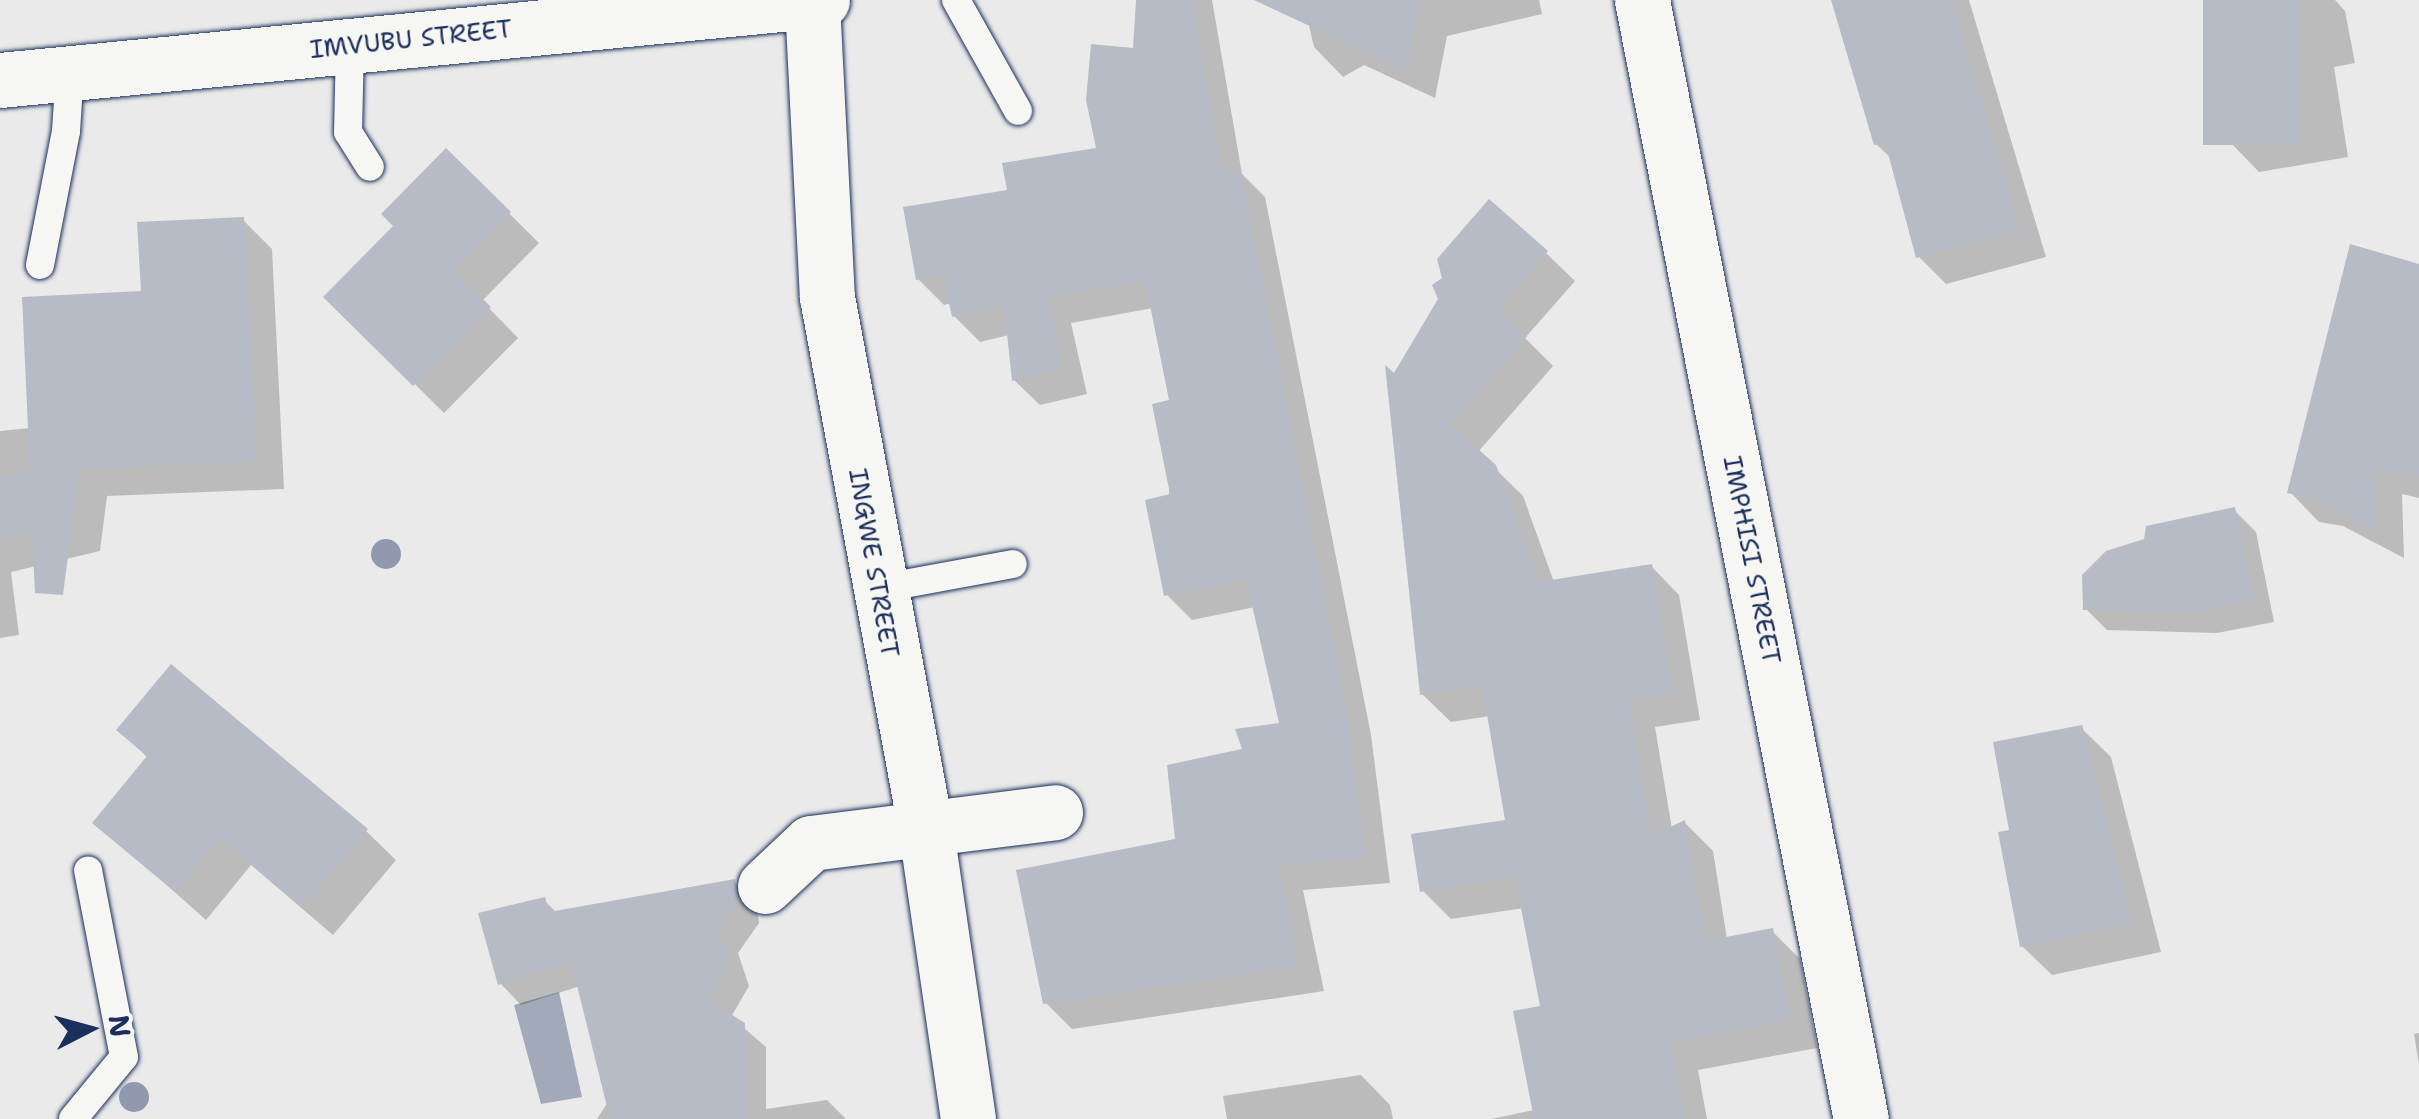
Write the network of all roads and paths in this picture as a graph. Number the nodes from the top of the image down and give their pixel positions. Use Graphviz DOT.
graph roads {
  1 [pos="956,0"];
  2 [pos="1642,0"];
  3 [pos="815,1"];
  4 [pos="480,16"];
  5 [pos="350,45"];
  6 [pos="70,70"];
  7 [pos="0,80"];
  8 [pos="1018,111"];
  9 [pos="370,167"];
  10 [pos="40,264"];
  11 [pos="1014,564"];
  12 [pos="877,588"];
  13 [pos="1055,812"];
  14 [pos="926,831"];
  15 [pos="88,870"];
  16 [pos="764,886"];
  17 [pos="73,1119"];
  18 [pos="968,1119"];
  19 [pos="1862,1119"];
  1 -- 8 [label="lane"];
  2 -- 19 [label="street, IMPHISI STREET"];
  3 -- 4 [label="street, IMVUBU STREET"];
  3 -- 12 [label="street, INGWE STREET"];
  4 -- 5 [label="street, IMVUBU STREET"];
  5 -- 6 [label="street, IMVUBU STREET"];
  5 -- 9 [label="lane"];
  6 -- 7 [label="street, IMVUBU STREET"];
  6 -- 10 [label="lane"];
  11 -- 12 [label="lane"];
  12 -- 14 [label="street, INGWE STREET"];
  13 -- 14 [label="street"];
  14 -- 16 [label="street"];
  14 -- 18 [label="street, INGWE STREET"];
  15 -- 17 [label="lane"];
}
